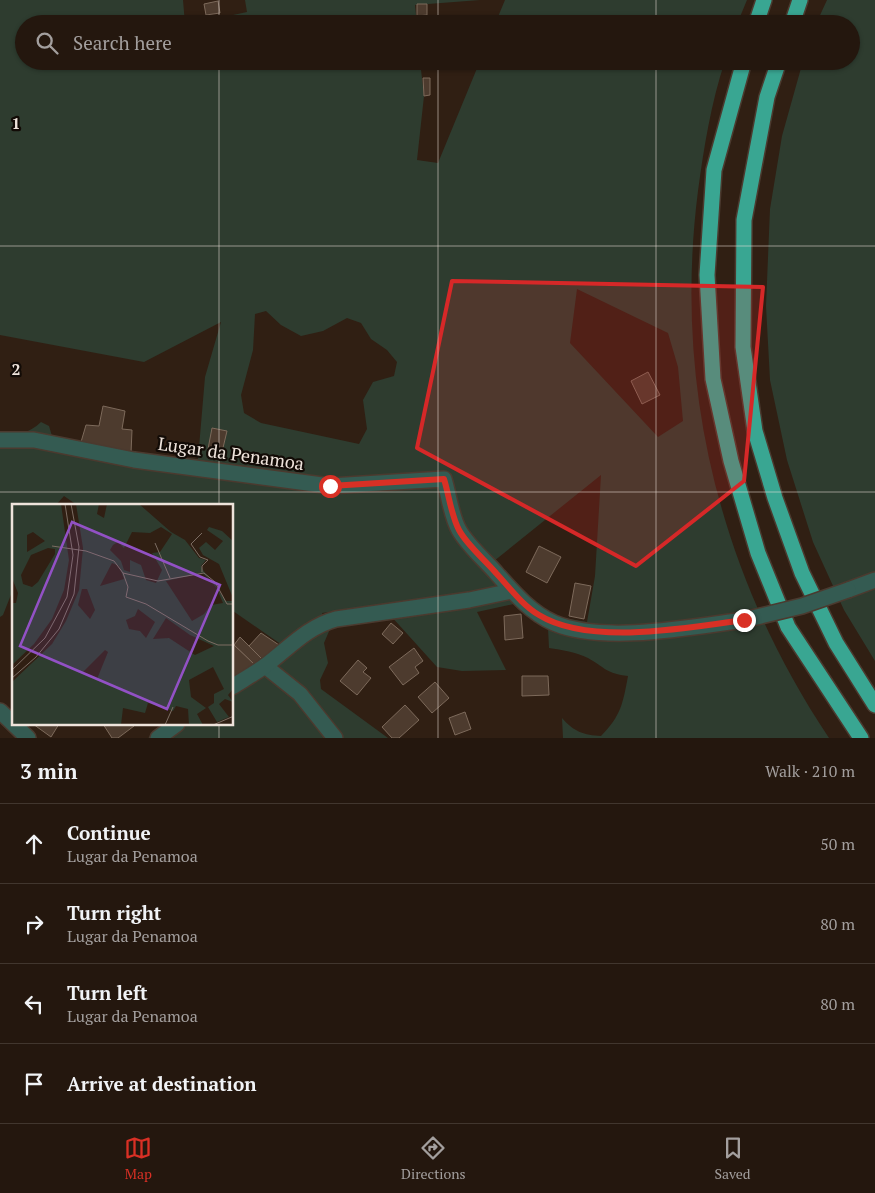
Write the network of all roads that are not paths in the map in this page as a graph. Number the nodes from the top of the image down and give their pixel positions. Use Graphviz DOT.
graph roads {
  1 [pos="764,0"];
  2 [pos="800,0"];
  3 [pos="759,15"];
  4 [pos="795,15"];
  5 [pos="742,70"];
  6 [pos="776,70"];
  7 [pos="0,440"];
  8 [pos="875,580"];
  9 [pos="512,591"];
  10 [pos="266,666"];
  11 [pos="234,686"];
  12 [pos="875,705"];
  13 [pos="0,711"];
  14 [pos="12,723"];
  15 [pos="16,726"];
  16 [pos="175,726"];
  17 [pos="28,738"];
  18 [pos="158,738"];
  19 [pos="335,738"];
  20 [pos="861,738"];
  1 -- 3 [label="highway"];
  2 -- 4 [label="highway"];
  5 -- 20 [label="highway"];
  6 -- 12 [label="highway"];
  7 -- 9 [label="street, Lugar da Penamoa"];
  8 -- 9 [label="street, Lugar da Penamoa, bridge"];
  9 -- 10 [label="street"];
  10 -- 11 [label="street"];
  10 -- 19 [label="street"];
  13 -- 14 [label="street"];
  15 -- 17 [label="street"];
  16 -- 18 [label="street"];
}
